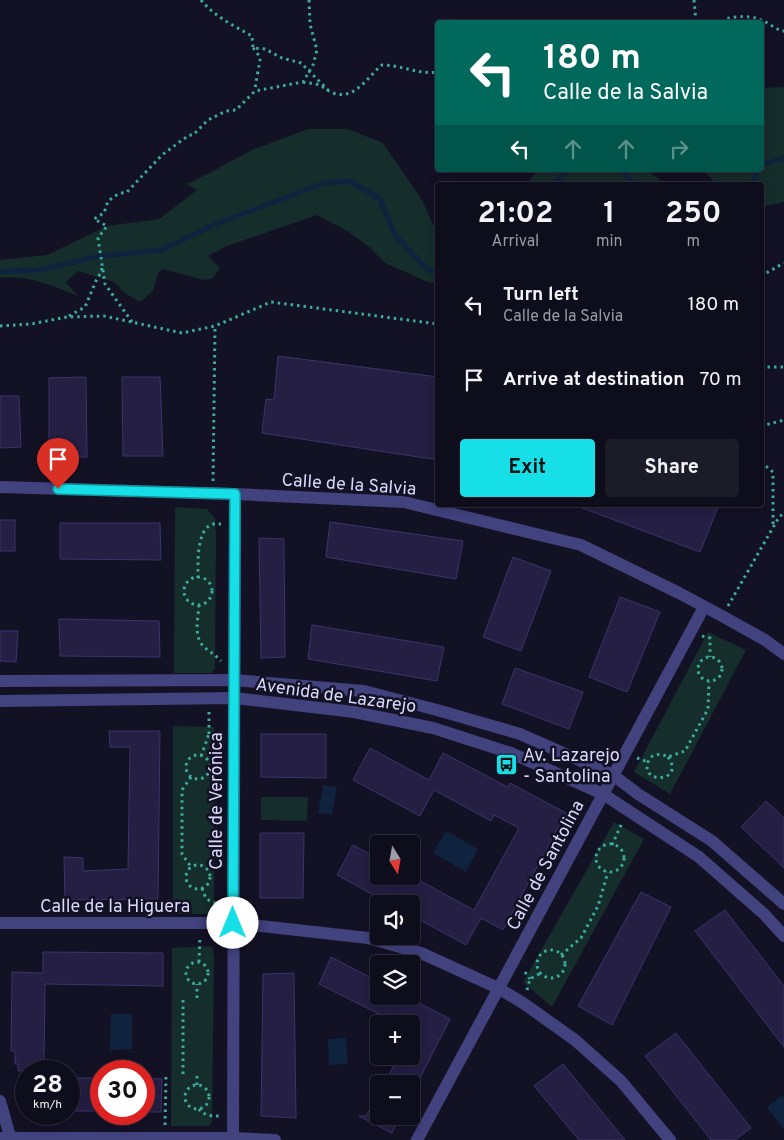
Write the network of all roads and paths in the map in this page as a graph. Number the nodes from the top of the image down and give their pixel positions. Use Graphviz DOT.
graph roads {
  1 [pos="201,0"];
  2 [pos="309,0"];
  3 [pos="694,0"];
  4 [pos="696,20"];
  5 [pos="724,20"];
  6 [pos="762,20"];
  7 [pos="764,21"];
  8 [pos="784,31"];
  9 [pos="253,48"];
  10 [pos="310,71"];
  11 [pos="435,72"];
  12 [pos="303,82"];
  13 [pos="328,90"];
  14 [pos="255,91"];
  15 [pos="784,263"];
  16 [pos="102,265"];
  17 [pos="764,274"];
  18 [pos="67,317"];
  19 [pos="132,322"];
  20 [pos="435,324"];
  21 [pos="0,326"];
  22 [pos="215,326"];
  23 [pos="764,367"];
  24 [pos="784,367"];
  25 [pos="784,420"];
  26 [pos="764,425"];
  27 [pos="764,464"];
  28 [pos="0,487"];
  29 [pos="212,494"];
  30 [pos="235,494"];
  31 [pos="784,513"];
  32 [pos="234,524"];
  33 [pos="773,526"];
  34 [pos="198,578"];
  35 [pos="198,605"];
  36 [pos="704,607"];
  37 [pos="722,616"];
  38 [pos="690,633"];
  39 [pos="784,654"];
  40 [pos="710,657"];
  41 [pos="234,661"];
  42 [pos="234,680"];
  43 [pos="0,681"];
  44 [pos="709,682"];
  45 [pos="208,698"];
  46 [pos="234,698"];
  47 [pos="0,701"];
  48 [pos="209,734"];
  49 [pos="234,734"];
  50 [pos="201,756"];
  51 [pos="668,757"];
  52 [pos="613,775"];
  53 [pos="191,777"];
  54 [pos="603,794"];
  55 [pos="191,867"];
  56 [pos="608,872"];
  57 [pos="202,888"];
  58 [pos="234,903"];
  59 [pos="784,904"];
  60 [pos="0,923"];
  61 [pos="200,923"];
  62 [pos="233,923"];
  63 [pos="784,936"];
  64 [pos="561,955"];
  65 [pos="199,962"];
  66 [pos="525,972"];
  67 [pos="541,973"];
  68 [pos="530,979"];
  69 [pos="197,984"];
  70 [pos="498,988"];
  71 [pos="197,998"];
  72 [pos="183,999"];
  73 [pos="523,1003"];
  74 [pos="166,1074"];
  75 [pos="182,1074"];
  76 [pos="197,1074"];
  77 [pos="196,1085"];
  78 [pos="0,1101"];
  79 [pos="199,1108"];
  80 [pos="233,1116"];
  81 [pos="165,1138"];
  82 [pos="233,1138"];
  83 [pos="7,1139"];
  84 [pos="275,1140"];
  85 [pos="417,1140"];
  86 [pos="670,1140"];
  1 -- 9 [label="path"];
  2 -- 10 [label="path"];
  3 -- 4 [label="path"];
  5 -- 6 [label="path"];
  7 -- 8 [label="path"];
  9 -- 10 [label="path"];
  9 -- 14 [label="path"];
  10 -- 12 [label="path"];
  10 -- 13 [label="path"];
  11 -- 13 [label="path"];
  12 -- 13 [label="path"];
  12 -- 14 [label="path"];
  14 -- 16 [label="path"];
  15 -- 17 [label="path"];
  16 -- 18 [label="path"];
  16 -- 19 [label="path"];
  18 -- 19 [label="path"];
  18 -- 21 [label="path"];
  19 -- 22 [label="path"];
  20 -- 22 [label="path"];
  22 -- 29 [label="path"];
  23 -- 24 [label="path"];
  25 -- 26 [label="path"];
  27 -- 33 [label="path"];
  28 -- 29 [label="street, Calle de la Salvia"];
  29 -- 30 [label="street, Calle de la Salvia"];
  30 -- 32 [label="street, Calle de Verónica"];
  30 -- 36 [label="street, Calle de la Salvia"];
  31 -- 33 [label="path"];
  32 -- 34 [label="path"];
  32 -- 41 [label="street, Calle de Verónica"];
  33 -- 37 [label="path"];
  34 -- 35 [label="path"];
  34 -- 35 [label="path"];
  35 -- 41 [label="path"];
  36 -- 37 [label="street, Calle de la Salvia"];
  36 -- 38 [label="street, Calle de Santolina"];
  37 -- 39 [label="street, Calle de la Salvia"];
  38 -- 40 [label="path"];
  38 -- 52 [label="street, Calle de Santolina"];
  40 -- 44 [label="path"];
  40 -- 44 [label="path"];
  41 -- 42 [label="street, Calle de Verónica"];
  42 -- 43 [label="street, Avenida de Lazarejo"];
  42 -- 46 [label="street, Calle de Verónica"];
  42 -- 52 [label="street, Avenida de Lazarejo"];
  44 -- 51 [label="path"];
  45 -- 46 [label="street, Avenida de Lazarejo"];
  45 -- 47 [label="street, Avenida de Lazarejo"];
  45 -- 48 [label="path"];
  46 -- 49 [label="street, Calle de Verónica"];
  46 -- 54 [label="street, Avenida de Lazarejo"];
  48 -- 49 [label="path"];
  48 -- 50 [label="path"];
  49 -- 58 [label="street, Calle de Verónica"];
  50 -- 53 [label="path"];
  50 -- 53 [label="path"];
  51 -- 51 [label="path"];
  52 -- 54 [label="street, Calle de Santolina"];
  52 -- 59 [label="street, Avenida de Lazarejo"];
  53 -- 55 [label="path"];
  54 -- 63 [label="street, Avenida de Lazarejo"];
  54 -- 70 [label="street, Calle de Santolina"];
  55 -- 57 [label="path"];
  55 -- 57 [label="path"];
  56 -- 56 [label="path"];
  56 -- 64 [label="path"];
  57 -- 58 [label="path"];
  58 -- 62 [label="street, Calle de Verónica"];
  60 -- 61 [label="street, Calle de la Higuera"];
  61 -- 62 [label="street, Calle de la Higuera"];
  61 -- 65 [label="path"];
  62 -- 70 [label="street, Calle de la Higuera"];
  62 -- 80 [label="street, Calle de Verónica"];
  64 -- 67 [label="path"];
  64 -- 67 [label="path"];
  65 -- 69 [label="path"];
  65 -- 69 [label="path"];
  66 -- 68 [label="path"];
  67 -- 68 [label="path"];
  68 -- 73 [label="path"];
  69 -- 71 [label="path"];
  70 -- 73 [label="street, Calle de la Higuera"];
  70 -- 85 [label="street, Calle de Santolina"];
  72 -- 75 [label="path"];
  73 -- 86 [label="street, Calle de la Higuera"];
  74 -- 81 [label="path"];
  76 -- 77 [label="path"];
  77 -- 79 [label="path"];
  77 -- 79 [label="path"];
  78 -- 83 [label="street"];
  79 -- 80 [label="path"];
  80 -- 82 [label="street, Calle de Verónica"];
  81 -- 82 [label="street"];
  81 -- 83 [label="street"];
  82 -- 84 [label="street"];
}
